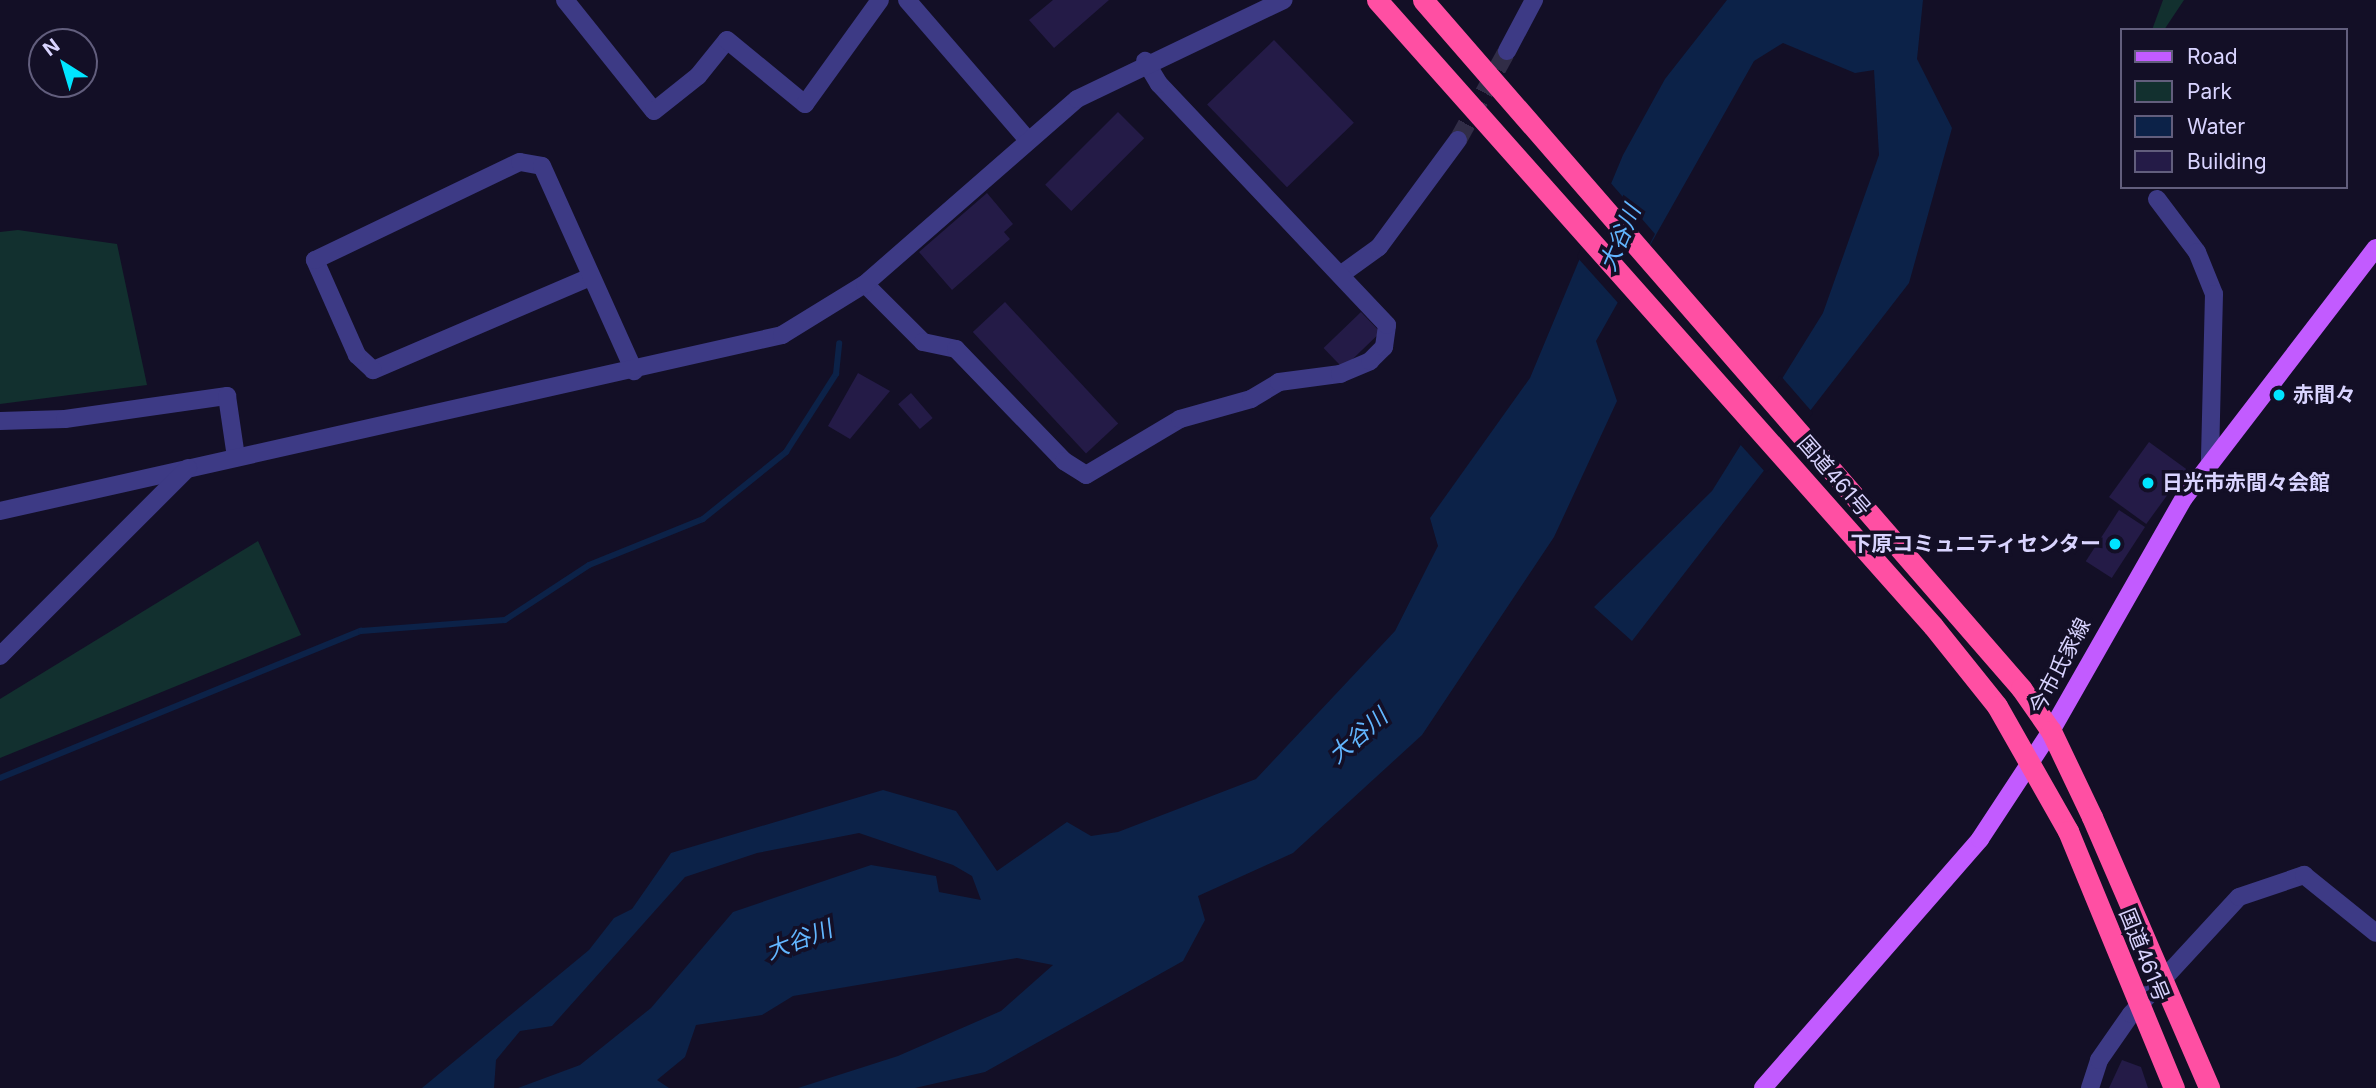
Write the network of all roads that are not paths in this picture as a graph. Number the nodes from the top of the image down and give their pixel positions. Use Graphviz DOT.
graph roads {
  1 [pos="565,0"];
  2 [pos="880,0"];
  3 [pos="907,0"];
  4 [pos="1284,0"];
  5 [pos="1377,0"];
  6 [pos="1423,0"];
  7 [pos="1534,0"];
  8 [pos="1507,51"];
  9 [pos="1145,61"];
  10 [pos="1027,139"];
  11 [pos="1458,140"];
  12 [pos="2157,199"];
  13 [pos="2376,248"];
  14 [pos="1343,273"];
  15 [pos="588,278"];
  16 [pos="865,284"];
  17 [pos="634,371"];
  18 [pos="0,421"];
  19 [pos="236,457"];
  20 [pos="2210,462"];
  21 [pos="188,468"];
  22 [pos="0,511"];
  23 [pos="0,656"];
  24 [pos="2051,731"];
  25 [pos="2032,762"];
  26 [pos="2376,933"];
  27 [pos="2161,982"];
  28 [pos="2138,1009"];
  29 [pos="1763,1088"];
  30 [pos="2090,1088"];
  31 [pos="2174,1088"];
  32 [pos="2210,1088"];
  1 -- 2 [label="street"];
  3 -- 10 [label="street"];
  4 -- 9 [label="street"];
  5 -- 25 [label="highway, 国道461号"];
  6 -- 24 [label="highway, 国道461号"];
  7 -- 8 [label="street"];
  9 -- 10 [label="street"];
  9 -- 14 [label="street"];
  10 -- 16 [label="street"];
  11 -- 14 [label="street"];
  12 -- 20 [label="street"];
  13 -- 20 [label="main road, 今市氏家線"];
  14 -- 16 [label="street"];
  15 -- 15 [label="street"];
  15 -- 17 [label="street"];
  16 -- 17 [label="street"];
  17 -- 19 [label="street"];
  18 -- 19 [label="street"];
  19 -- 21 [label="street"];
  20 -- 24 [label="main road, 今市氏家線"];
  21 -- 22 [label="street"];
  21 -- 23 [label="street"];
  24 -- 25 [label="main road, 今市氏家線"];
  24 -- 27 [label="highway, 国道461号"];
  25 -- 28 [label="highway, 国道461号"];
  25 -- 29 [label="main road, 今市氏家線"];
  26 -- 27 [label="street"];
  27 -- 28 [label="street"];
  27 -- 32 [label="highway, 国道461号"];
  28 -- 30 [label="street"];
  28 -- 31 [label="highway, 国道461号"];
}
